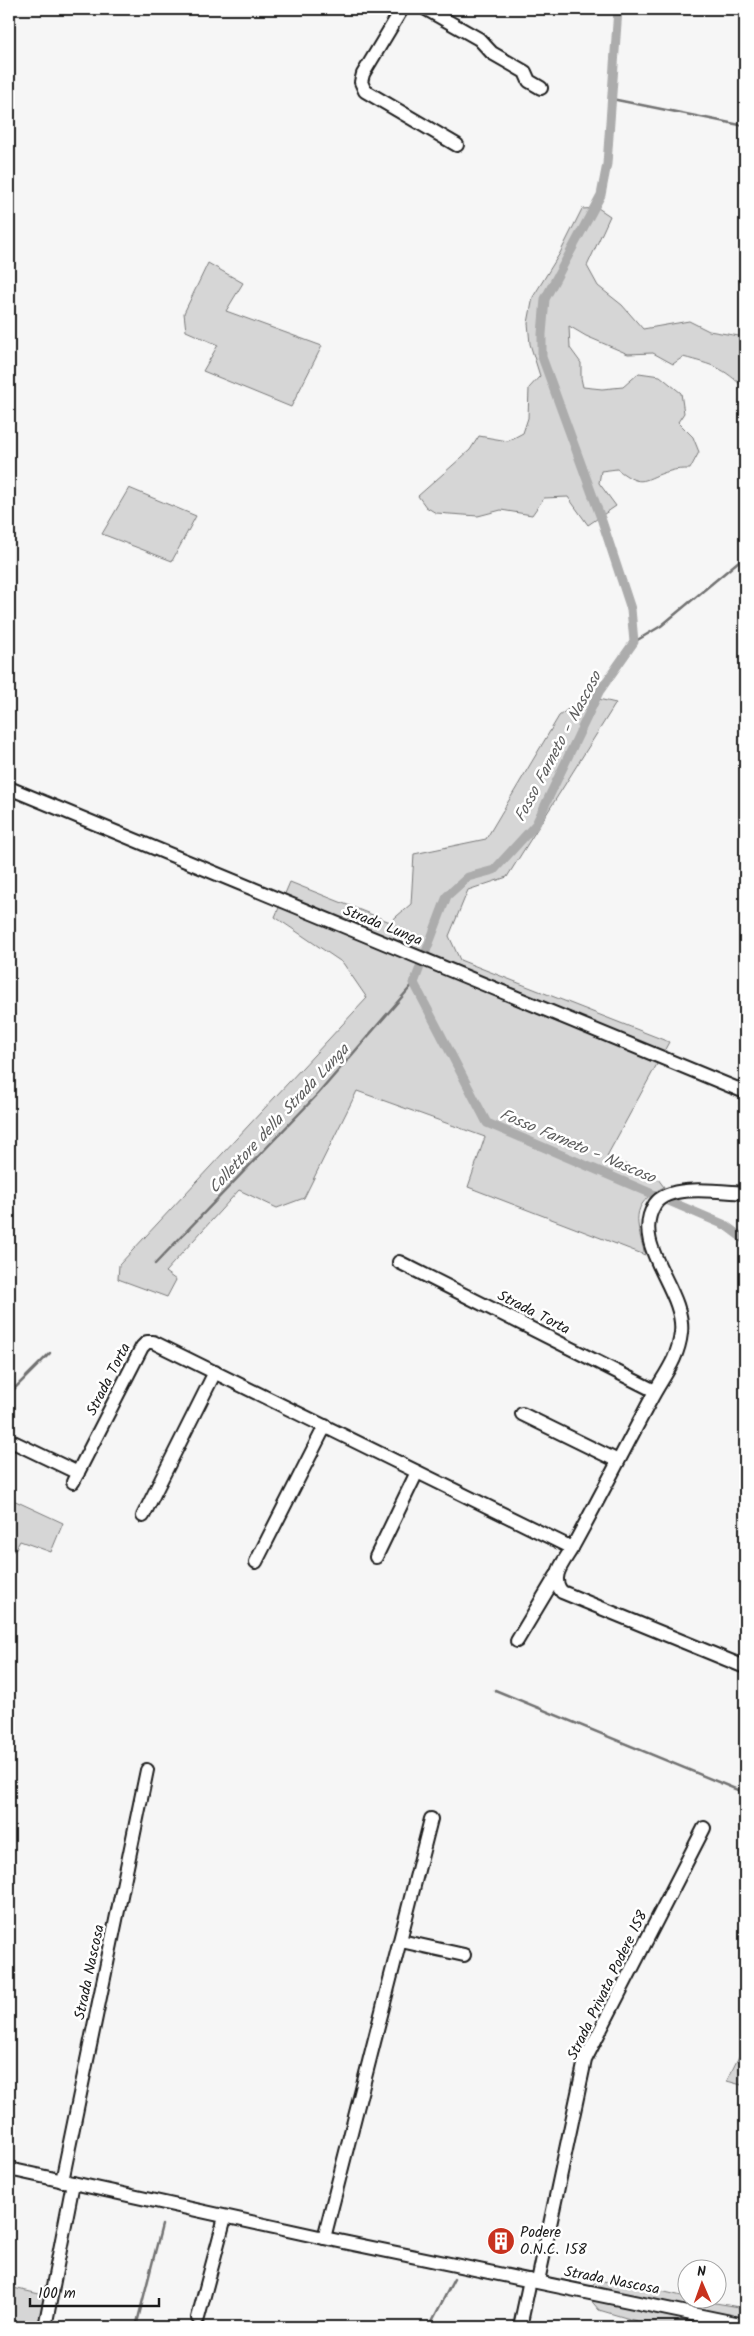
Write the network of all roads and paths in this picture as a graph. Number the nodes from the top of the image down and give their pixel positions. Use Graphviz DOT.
graph roads {
  1 [pos="402,9"];
  2 [pos="426,9"];
  3 [pos="541,88"];
  4 [pos="457,145"];
  5 [pos="9,788"];
  6 [pos="745,1092"];
  7 [pos="745,1193"];
  8 [pos="399,1262"];
  9 [pos="215,1372"];
  10 [pos="655,1391"];
  11 [pos="522,1414"];
  12 [pos="325,1426"];
  13 [pos="9,1440"];
  14 [pos="618,1461"];
  15 [pos="417,1472"];
  16 [pos="142,1516"];
  17 [pos="572,1548"];
  18 [pos="376,1557"];
  19 [pos="256,1562"];
  20 [pos="556,1576"];
  21 [pos="517,1641"];
  22 [pos="745,1667"];
  23 [pos="147,1770"];
  24 [pos="431,1819"];
  25 [pos="704,1828"];
  26 [pos="401,1941"];
  27 [pos="464,1955"];
  28 [pos="9,2169"];
  29 [pos="68,2182"];
  30 [pos="225,2217"];
  31 [pos="324,2238"];
  32 [pos="534,2281"];
  33 [pos="198,2318"];
  34 [pos="745,2325"];
  35 [pos="45,2327"];
  36 [pos="520,2327"];
  1 -- 4 [label="street"];
  2 -- 3 [label="street"];
  5 -- 6 [label="street, Strada Lunga"];
  7 -- 10 [label="street"];
  8 -- 10 [label="street, Strada Torta"];
  9 -- 12 [label="street, Strada Torta"];
  9 -- 13 [label="street, Strada Torta"];
  9 -- 16 [label="street"];
  10 -- 14 [label="street"];
  11 -- 14 [label="street"];
  12 -- 15 [label="street, Strada Torta"];
  12 -- 19 [label="street"];
  14 -- 17 [label="street"];
  15 -- 17 [label="street, Strada Torta"];
  15 -- 18 [label="street"];
  17 -- 20 [label="street"];
  20 -- 21 [label="street"];
  20 -- 22 [label="street"];
  23 -- 29 [label="street, Strada Nascosa"];
  24 -- 26 [label="street"];
  25 -- 32 [label="street, Strada Privata Podere 158"];
  26 -- 27 [label="street"];
  26 -- 31 [label="street"];
  28 -- 29 [label="street, Strada Nascosa"];
  29 -- 30 [label="street, Strada Nascosa"];
  29 -- 35 [label="street"];
  30 -- 31 [label="street, Strada Nascosa"];
  30 -- 33 [label="street"];
  31 -- 32 [label="street, Strada Nascosa"];
  32 -- 34 [label="street, Strada Nascosa"];
  32 -- 36 [label="street, Strada Privata Podere 158"];
}
